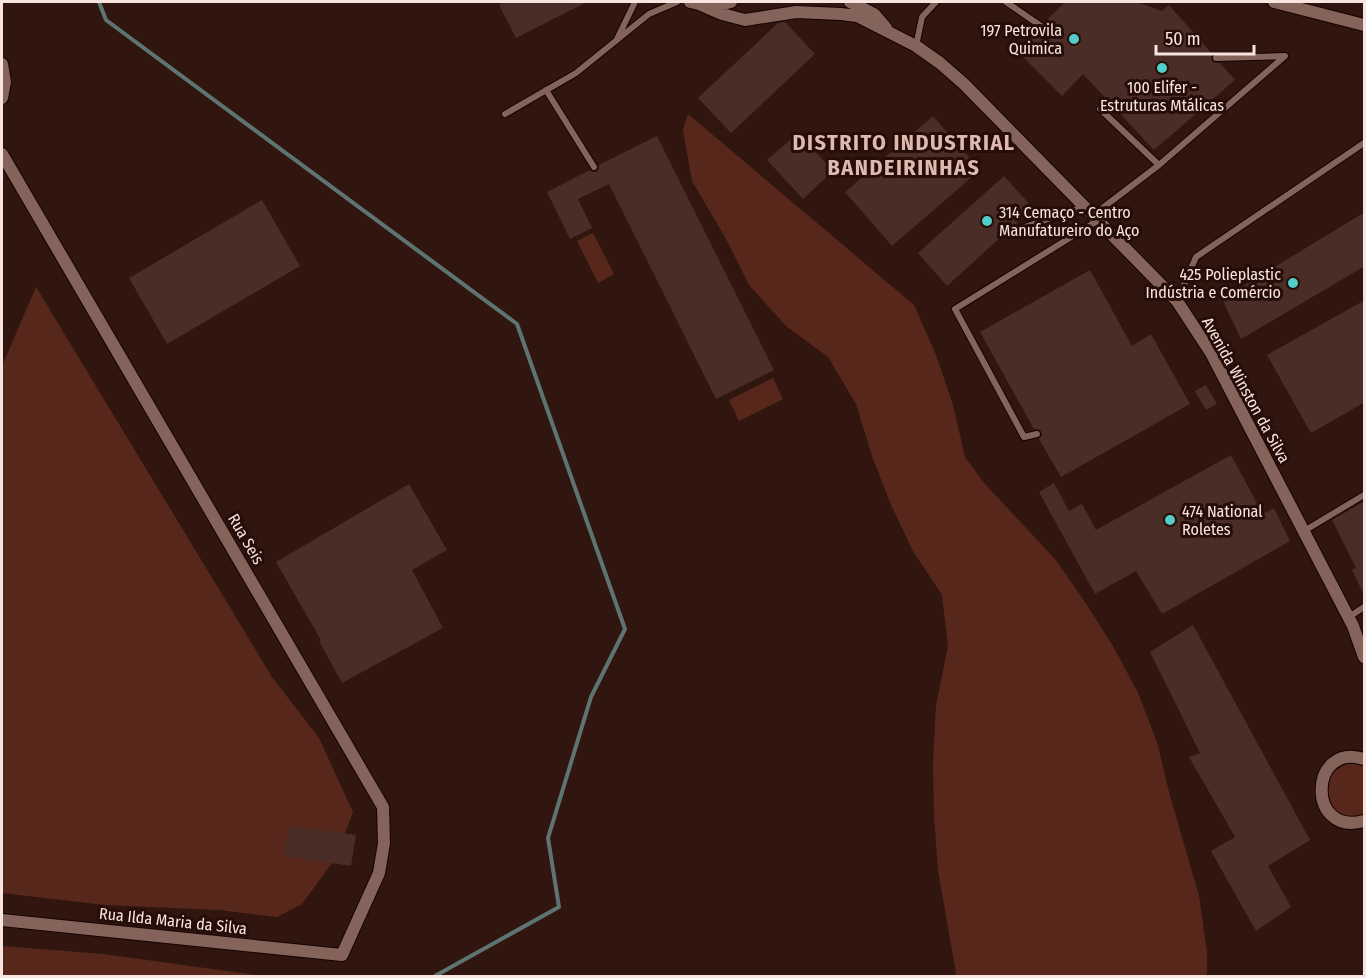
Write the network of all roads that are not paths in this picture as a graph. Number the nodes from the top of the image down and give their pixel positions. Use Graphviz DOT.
graph roads {
  1 [pos="635,2"];
  2 [pos="677,2"];
  3 [pos="731,2"];
  4 [pos="850,2"];
  5 [pos="936,2"];
  6 [pos="1006,2"];
  7 [pos="1274,2"];
  8 [pos="695,3"];
  9 [pos="1365,25"];
  10 [pos="1041,26"];
  11 [pos="889,32"];
  12 [pos="615,42"];
  13 [pos="916,46"];
  14 [pos="1216,58"];
  15 [pos="2,64"];
  16 [pos="546,90"];
  17 [pos="2,98"];
  18 [pos="1100,110"];
  19 [pos="505,114"];
  20 [pos="1365,143"];
  21 [pos="2,154"];
  22 [pos="1159,165"];
  23 [pos="594,167"];
  24 [pos="1090,215"];
  25 [pos="1005,234"];
  26 [pos="1177,301"];
  27 [pos="1037,434"];
  28 [pos="1365,495"];
  29 [pos="1304,531"];
  30 [pos="1365,607"];
  31 [pos="1348,617"];
  32 [pos="1365,657"];
  33 [pos="1365,759"];
  34 [pos="1365,821"];
  35 [pos="2,920"];
  36 [pos="342,955"];
  1 -- 12 [label="lane"];
  2 -- 12 [label="lane"];
  3 -- 8 [label="street"];
  4 -- 11 [label="street"];
  5 -- 13 [label="lane"];
  6 -- 10 [label="lane"];
  7 -- 9 [label="street"];
  8 -- 11 [label="street, Avenida Winston da Silva"];
  11 -- 13 [label="street, Avenida Winston da Silva"];
  12 -- 16 [label="lane"];
  13 -- 24 [label="street, Avenida Winston da Silva"];
  14 -- 22 [label="lane"];
  15 -- 17 [label="street"];
  16 -- 19 [label="lane"];
  16 -- 23 [label="lane"];
  18 -- 22 [label="lane"];
  20 -- 26 [label="lane"];
  21 -- 36 [label="street, Rua Seis"];
  22 -- 24 [label="lane"];
  24 -- 25 [label="lane"];
  24 -- 26 [label="street, Avenida Winston da Silva"];
  24 -- 27 [label="lane"];
  26 -- 29 [label="street, Avenida Winston da Silva"];
  28 -- 29 [label="lane"];
  29 -- 31 [label="street, Avenida Winston da Silva"];
  30 -- 31 [label="lane"];
  31 -- 32 [label="street, Avenida Winston da Silva"];
  33 -- 34 [label="street"];
  35 -- 36 [label="street, Rua Ilda Maria da Silva"];
}
